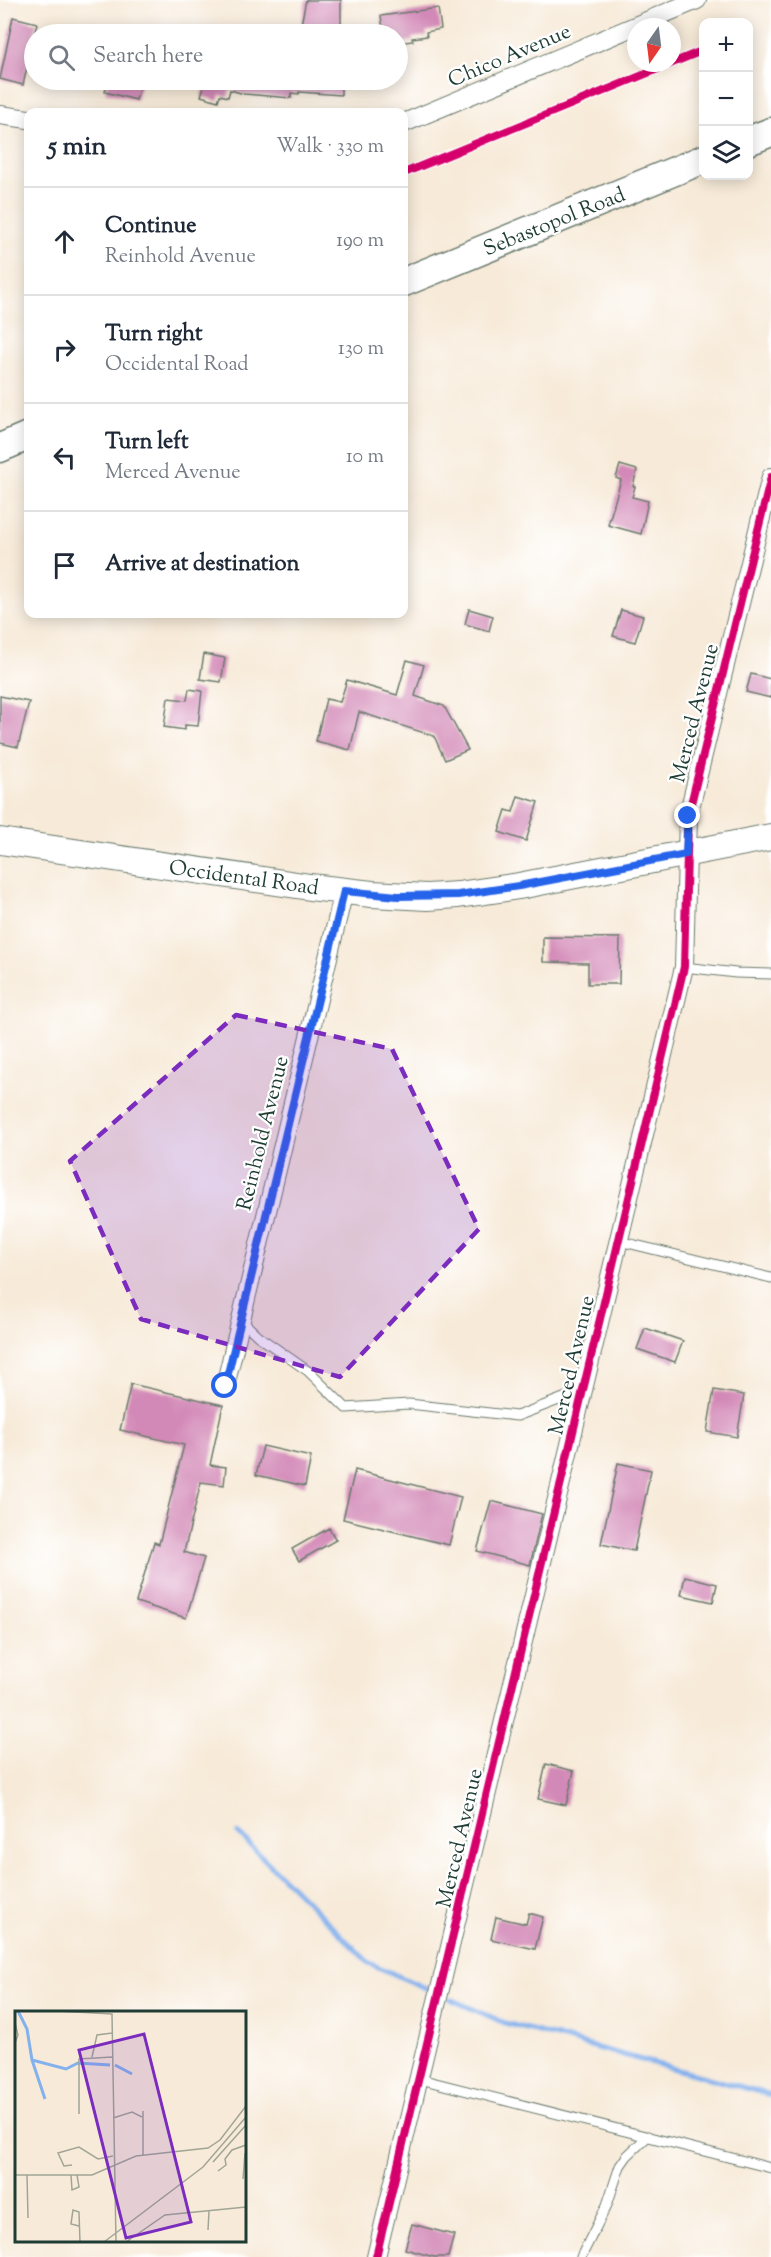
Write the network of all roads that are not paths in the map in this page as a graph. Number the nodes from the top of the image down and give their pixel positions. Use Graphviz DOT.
graph roads {
  1 [pos="697,0"];
  2 [pos="0,115"];
  3 [pos="24,118"];
  4 [pos="408,121"];
  5 [pos="771,132"];
  6 [pos="753,139"];
  7 [pos="699,161"];
  8 [pos="408,280"];
  9 [pos="24,438"];
  10 [pos="0,448"];
  11 [pos="771,477"];
  12 [pos="771,837"];
  13 [pos="0,841"];
  14 [pos="686,854"];
  15 [pos="344,891"];
  16 [pos="684,967"];
  17 [pos="771,974"];
  18 [pos="619,1241"];
  19 [pos="771,1278"];
  20 [pos="241,1319"];
  21 [pos="225,1386"];
  22 [pos="584,1390"];
  23 [pos="420,2079"];
  24 [pos="648,2136"];
  25 [pos="771,2168"];
  26 [pos="376,2257"];
  27 [pos="581,2257"];
  1 -- 4 [label="street, Chico Avenue"];
  2 -- 3 [label="street"];
  5 -- 6 [label="main road"];
  7 -- 8 [label="main road, Sebastopol Road"];
  9 -- 10 [label="main road"];
  11 -- 14 [label="street, Merced Avenue"];
  12 -- 14 [label="street, Occidental Road"];
  13 -- 15 [label="street, Occidental Road"];
  14 -- 15 [label="street, Occidental Road"];
  14 -- 16 [label="street, Merced Avenue"];
  15 -- 20 [label="street, Reinhold Avenue"];
  16 -- 17 [label="lane"];
  16 -- 18 [label="street, Merced Avenue"];
  18 -- 19 [label="lane"];
  18 -- 22 [label="street, Merced Avenue"];
  20 -- 21 [label="street, Reinhold Avenue"];
  20 -- 22 [label="lane"];
  22 -- 23 [label="street, Merced Avenue"];
  23 -- 24 [label="lane"];
  23 -- 26 [label="street, Merced Avenue"];
  24 -- 25 [label="lane"];
  24 -- 27 [label="lane"];
}
